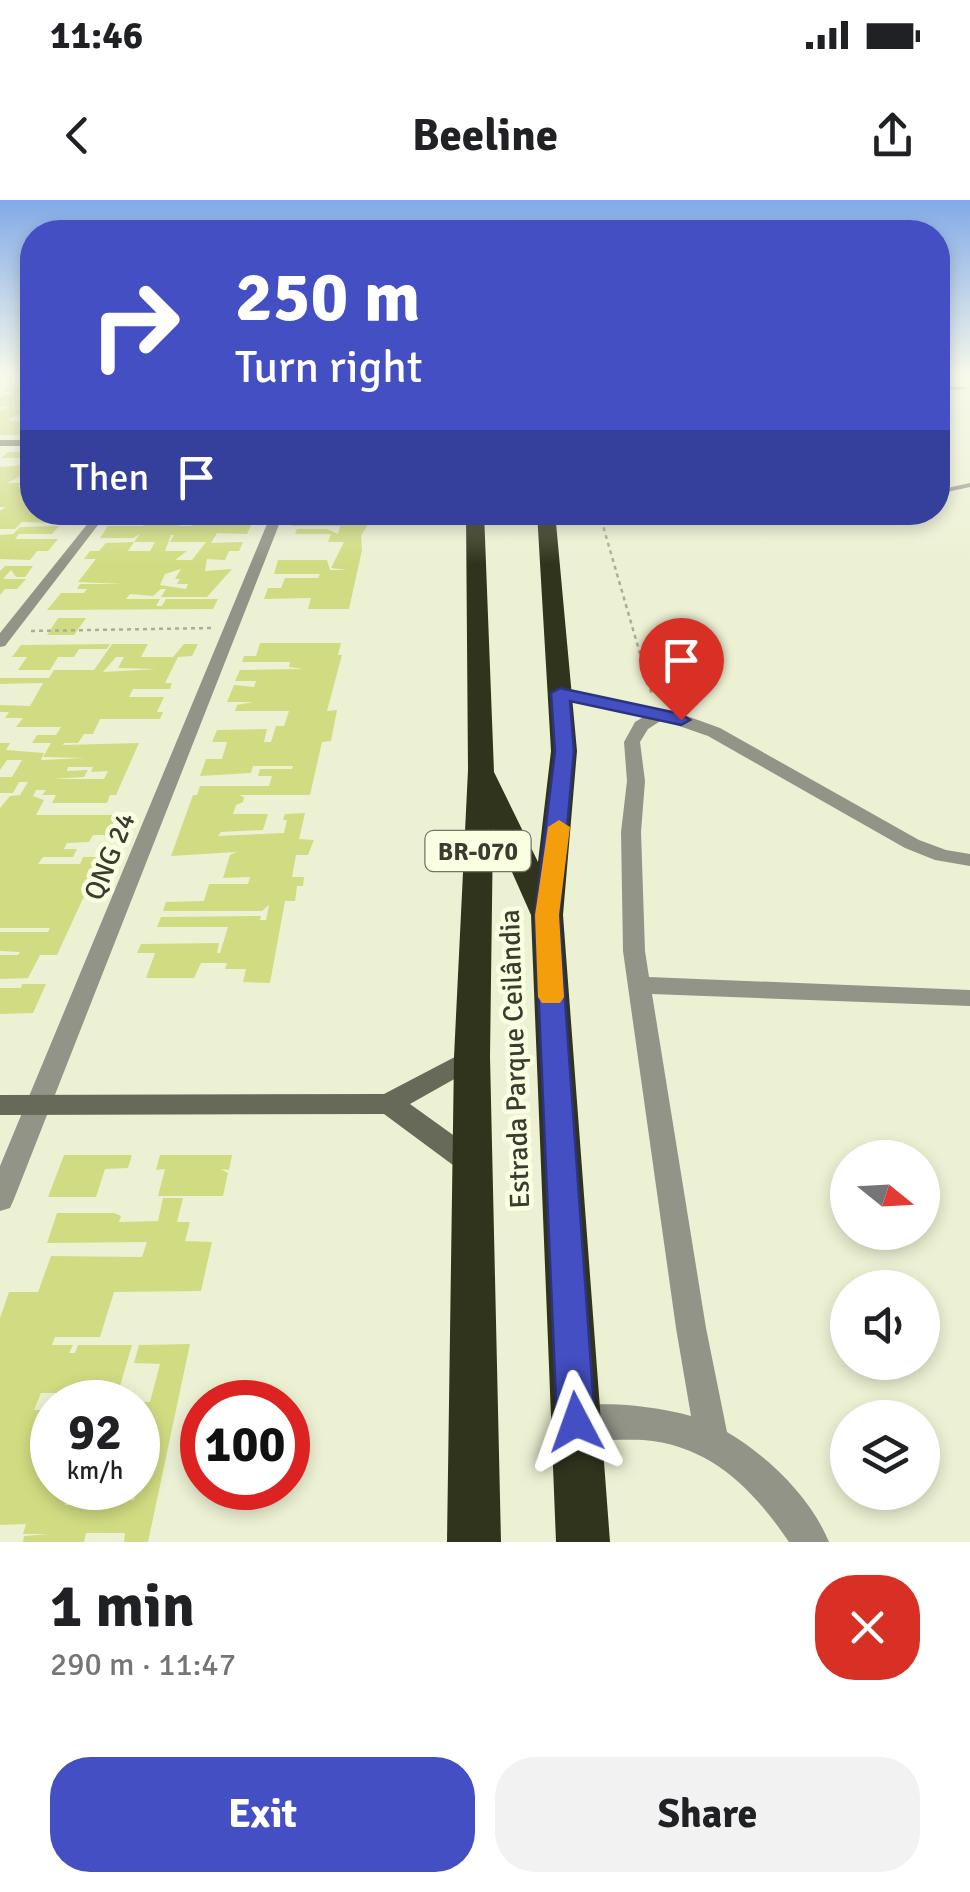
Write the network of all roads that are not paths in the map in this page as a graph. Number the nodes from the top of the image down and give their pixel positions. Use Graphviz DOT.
graph roads {
  1 [pos="92,525"];
  2 [pos="273,525"];
  3 [pos="473,525"];
  4 [pos="547,525"];
  5 [pos="3,636"];
  6 [pos="560,693"];
  7 [pos="658,715"];
  8 [pos="480,770"];
  9 [pos="970,860"];
  10 [pos="547,915"];
  11 [pos="638,985"];
  12 [pos="970,998"];
  13 [pos="472,1057"];
  14 [pos="388,1104"];
  15 [pos="0,1105"];
  16 [pos="38,1105"];
  17 [pos="474,1165"];
  18 [pos="0,1199"];
  19 [pos="576,1422"];
  20 [pos="712,1439"];
  21 [pos="474,1542"];
  22 [pos="584,1542"];
  23 [pos="810,1542"];
  1 -- 5 [label="street"];
  2 -- 16 [label="street, QNG 24"];
  3 -- 8 [label="highway, Estrada Parque Ceilândia / BR-070"];
  4 -- 6 [label="highway, Estrada Parque Ceilândia / BR-070"];
  6 -- 7 [label="street"];
  6 -- 10 [label="highway, Estrada Parque Ceilândia / BR-070"];
  7 -- 9 [label="street"];
  7 -- 11 [label="street"];
  8 -- 10 [label="highway"];
  8 -- 13 [label="highway, Estrada Parque Ceilândia / BR-070"];
  10 -- 19 [label="highway, Estrada Parque Ceilândia / BR-070"];
  11 -- 12 [label="street"];
  11 -- 20 [label="street"];
  13 -- 14 [label="street"];
  13 -- 17 [label="highway, Estrada Parque Ceilândia / BR-070"];
  14 -- 16 [label="street"];
  14 -- 17 [label="street"];
  15 -- 16 [label="street"];
  16 -- 18 [label="street, QNG 24"];
  17 -- 21 [label="highway, Estrada Parque Ceilândia / BR-070"];
  19 -- 20 [label="street"];
  19 -- 22 [label="highway, Estrada Parque Ceilândia / BR-070"];
  20 -- 23 [label="street"];
}
